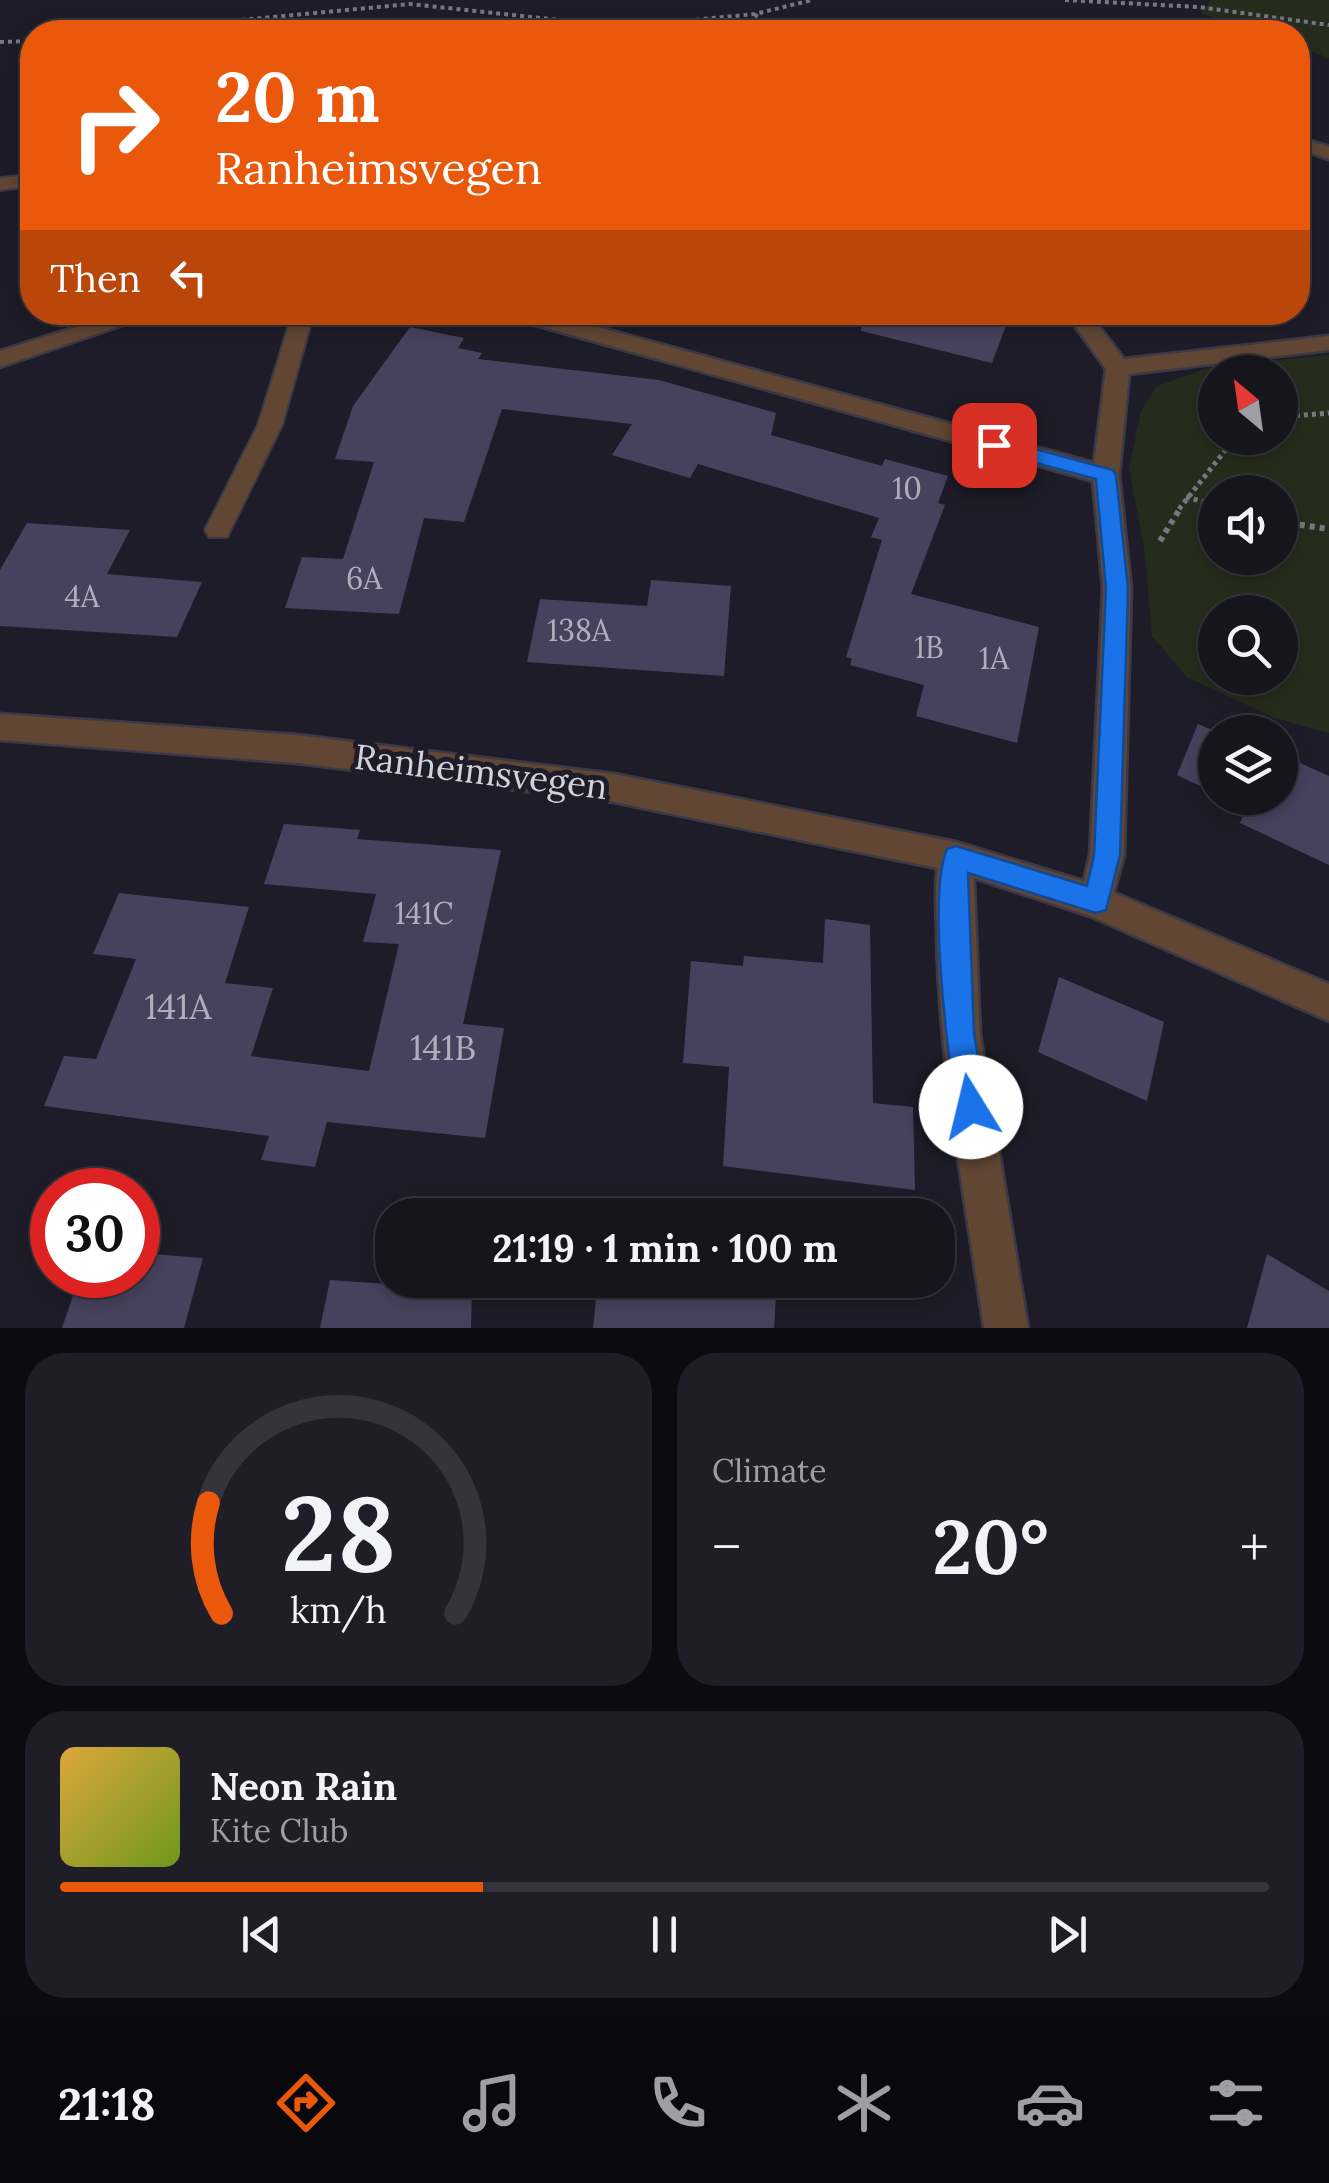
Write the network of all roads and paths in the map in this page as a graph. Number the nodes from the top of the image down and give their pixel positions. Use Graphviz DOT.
graph roads {
  1 [pos="812,0"];
  2 [pos="1065,0"];
  3 [pos="755,14"];
  4 [pos="216,20"];
  5 [pos="569,20"];
  6 [pos="693,20"];
  7 [pos="759,20"];
  8 [pos="1295,20"];
  9 [pos="109,325"];
  10 [pos="301,325"];
  11 [pos="561,325"];
  12 [pos="1086,325"];
  13 [pos="1329,343"];
  14 [pos="0,359"];
  15 [pos="1118,368"];
  16 [pos="1329,413"];
  17 [pos="1298,416"];
  18 [pos="1221,455"];
  19 [pos="1106,475"];
  20 [pos="1186,497"];
  21 [pos="1198,500"];
  22 [pos="1298,525"];
  23 [pos="1329,529"];
  24 [pos="218,530"];
  25 [pos="1116,616"];
  26 [pos="0,727"];
  27 [pos="956,858"];
  28 [pos="1096,901"];
  29 [pos="1329,1003"];
  30 [pos="1006,1328"];
  1 -- 3 [label="path"];
  2 -- 8 [label="path"];
  3 -- 6 [label="path"];
  3 -- 7 [label="path"];
  4 -- 5 [label="path"];
  9 -- 14 [label="street"];
  10 -- 24 [label="lane"];
  11 -- 19 [label="street"];
  12 -- 15 [label="street"];
  13 -- 15 [label="street"];
  15 -- 19 [label="street"];
  16 -- 17 [label="path"];
  18 -- 20 [label="path"];
  19 -- 25 [label="street"];
  20 -- 21 [label="path"];
  20 -- 25 [label="path"];
  22 -- 23 [label="path"];
  25 -- 28 [label="street"];
  26 -- 27 [label="street, Ranheimsvegen"];
  27 -- 28 [label="street, Ranheimsvegen"];
  27 -- 30 [label="street"];
  28 -- 29 [label="street, Ranheimsvegen"];
}
